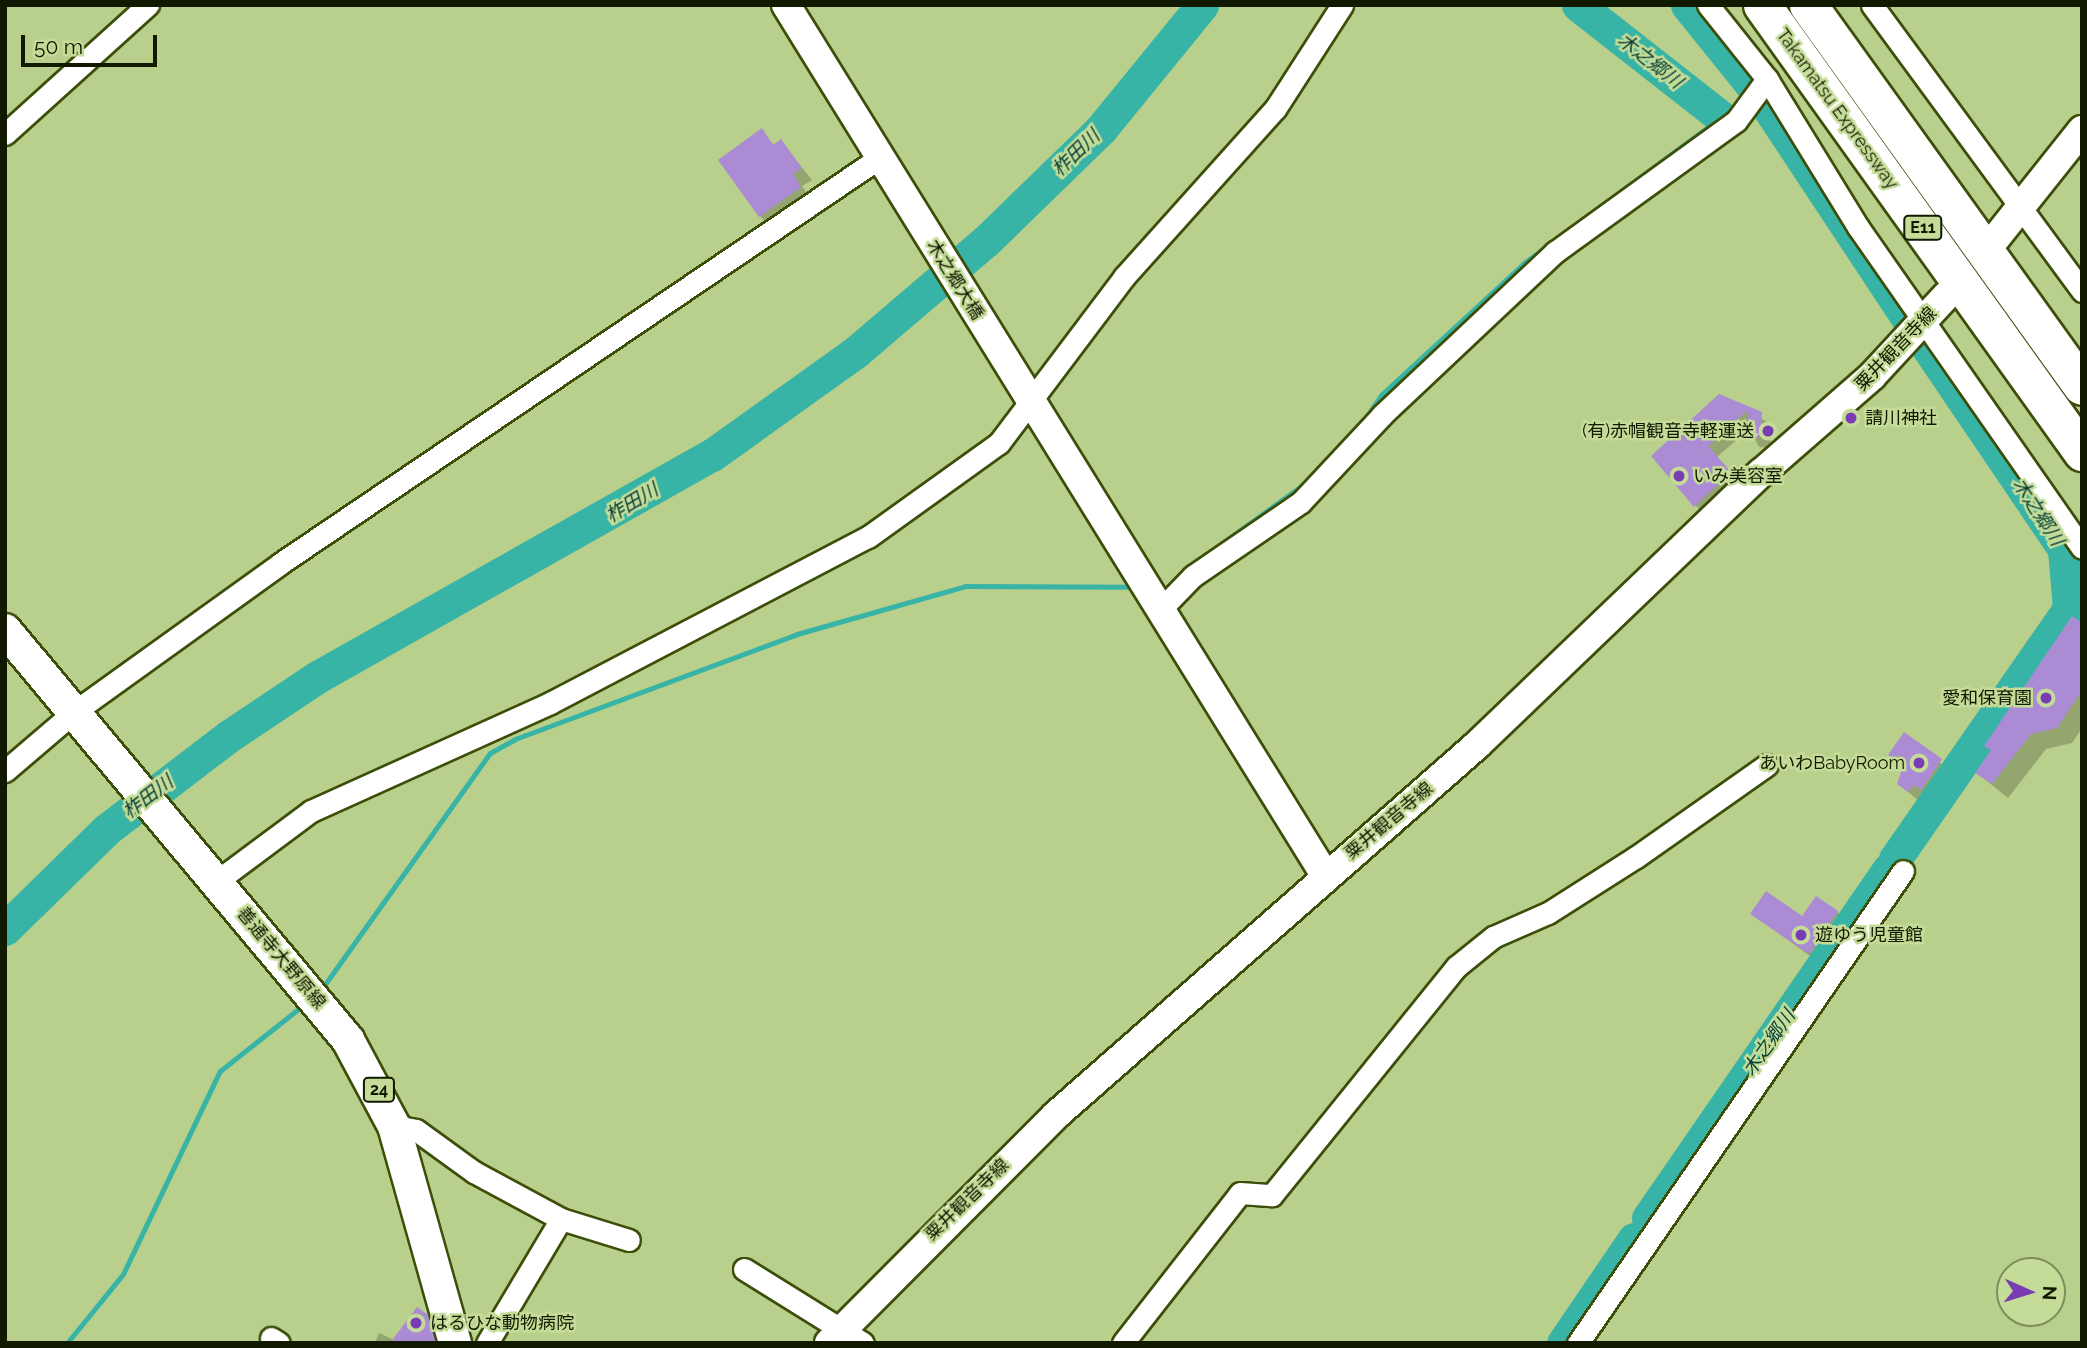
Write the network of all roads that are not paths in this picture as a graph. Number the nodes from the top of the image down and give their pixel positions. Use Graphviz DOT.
graph roads {
  1 [pos="148,5"];
  2 [pos="786,5"];
  3 [pos="1342,5"];
  4 [pos="1708,5"];
  5 [pos="1762,5"];
  6 [pos="1808,5"];
  7 [pos="1872,5"];
  8 [pos="1767,79"];
  9 [pos="2082,130"];
  10 [pos="5,134"];
  11 [pos="879,158"];
  12 [pos="2019,210"];
  13 [pos="1996,238"];
  14 [pos="2082,291"];
  15 [pos="1946,296"];
  16 [pos="1923,323"];
  17 [pos="2082,386"];
  18 [pos="1031,402"];
  19 [pos="2082,452"];
  20 [pos="2082,548"];
  21 [pos="1160,610"];
  22 [pos="5,621"];
  23 [pos="5,631"];
  24 [pos="74,712"];
  25 [pos="13,764"];
  26 [pos="1767,765"];
  27 [pos="1903,871"];
  28 [pos="1325,875"];
  29 [pos="217,881"];
  30 [pos="394,1126"];
  31 [pos="561,1219"];
  32 [pos="629,1240"];
  33 [pos="744,1269"];
  34 [pos="845,1338"];
  35 [pos="455,1343"];
  36 [pos="487,1343"];
  37 [pos="1124,1343"];
  38 [pos="1578,1343"];
  1 -- 10 [label="street"];
  2 -- 11 [label="main road, 木之郷大橋"];
  3 -- 18 [label="street"];
  4 -- 8 [label="street"];
  5 -- 19 [label="highway, Takamatsu Expressway / E11"];
  6 -- 17 [label="highway, Takamatsu Expressway / E11"];
  7 -- 12 [label="street"];
  8 -- 16 [label="street"];
  8 -- 21 [label="street"];
  9 -- 12 [label="main road"];
  11 -- 18 [label="main road, 木之郷大橋"];
  11 -- 24 [label="street"];
  12 -- 13 [label="main road"];
  12 -- 14 [label="street"];
  15 -- 16 [label="main road, 粟井観音寺線"];
  16 -- 20 [label="street"];
  16 -- 28 [label="main road, 粟井観音寺線"];
  18 -- 21 [label="main road, 木之郷大橋"];
  18 -- 29 [label="street"];
  21 -- 28 [label="main road, 木之郷大橋"];
  22 -- 24 [label="street"];
  23 -- 24 [label="main road, 善通寺大野原線 / 24"];
  23 -- 25 [label="street"];
  24 -- 25 [label="street"];
  24 -- 29 [label="main road, 善通寺大野原線 / 24"];
  26 -- 37 [label="street"];
  27 -- 38 [label="street"];
  28 -- 34 [label="main road, 粟井観音寺線"];
  29 -- 30 [label="main road, 善通寺大野原線 / 24"];
  30 -- 31 [label="street"];
  30 -- 35 [label="main road, 善通寺大野原線 / 24"];
  31 -- 32 [label="street"];
  31 -- 36 [label="street"];
  33 -- 34 [label="street"];
}
